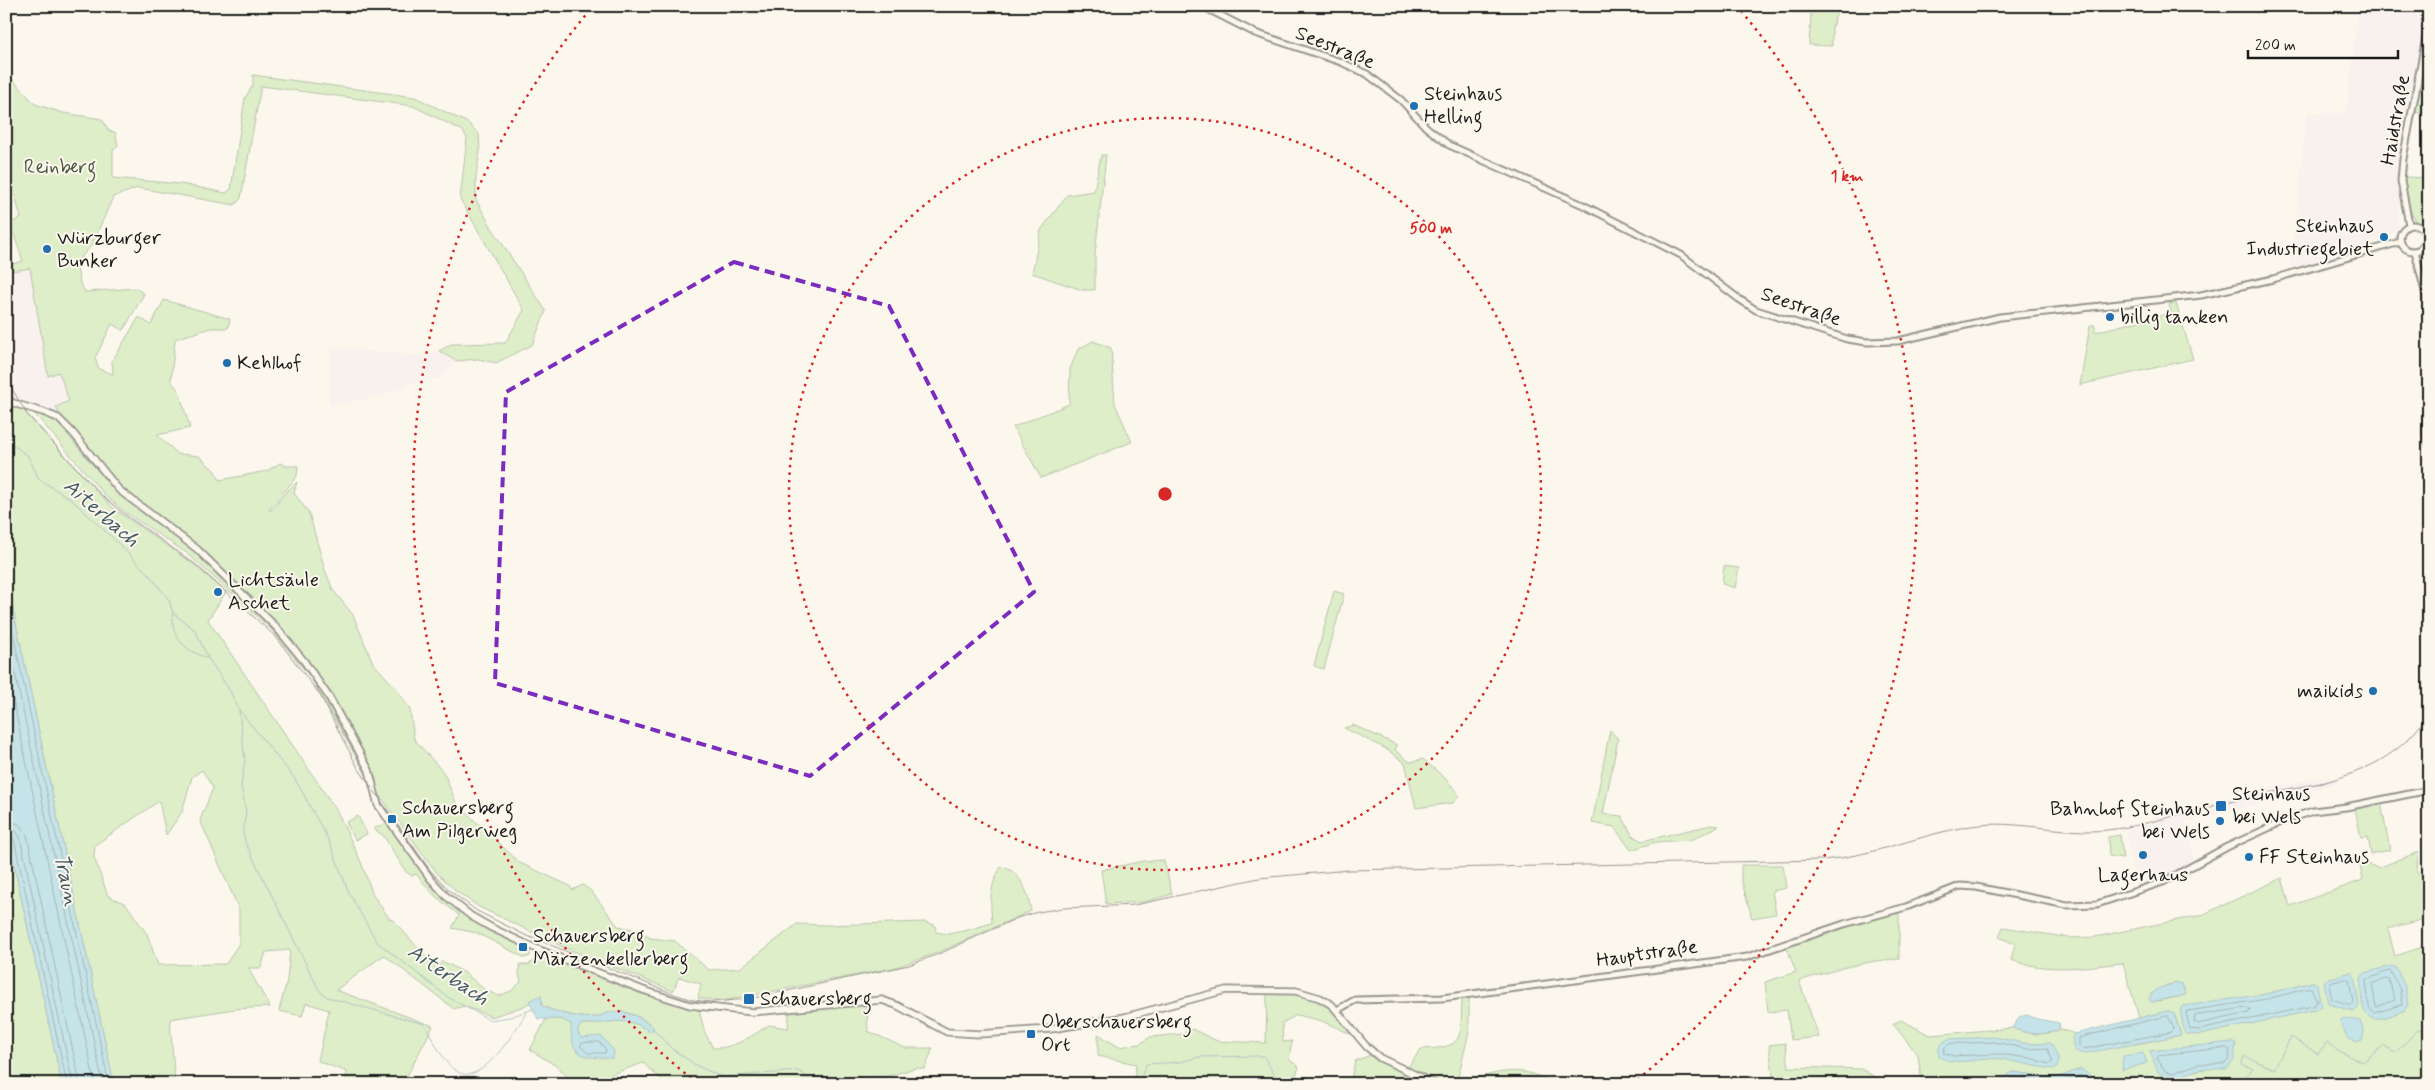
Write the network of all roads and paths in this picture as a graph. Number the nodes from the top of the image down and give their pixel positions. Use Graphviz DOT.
graph roads {
  1 [pos="1202,6"];
  2 [pos="2429,21"];
  3 [pos="2408,225"];
  4 [pos="2400,242"];
  5 [pos="2415,251"];
  6 [pos="2429,308"];
  7 [pos="2429,376"];
  8 [pos="6,398"];
  9 [pos="2429,445"];
  10 [pos="2429,790"];
  11 [pos="1336,1010"];
  12 [pos="1435,1084"];
  1 -- 4 [label="street, Seestraße"];
  2 -- 3 [label="street, Haidstraße"];
  3 -- 4 [label="street"];
  3 -- 5 [label="street"];
  4 -- 5 [label="street"];
  5 -- 6 [label="street"];
  7 -- 9 [label="street"];
  8 -- 11 [label="main road"];
  10 -- 11 [label="street, Hauptstraße"];
  11 -- 12 [label="main road"];
}
